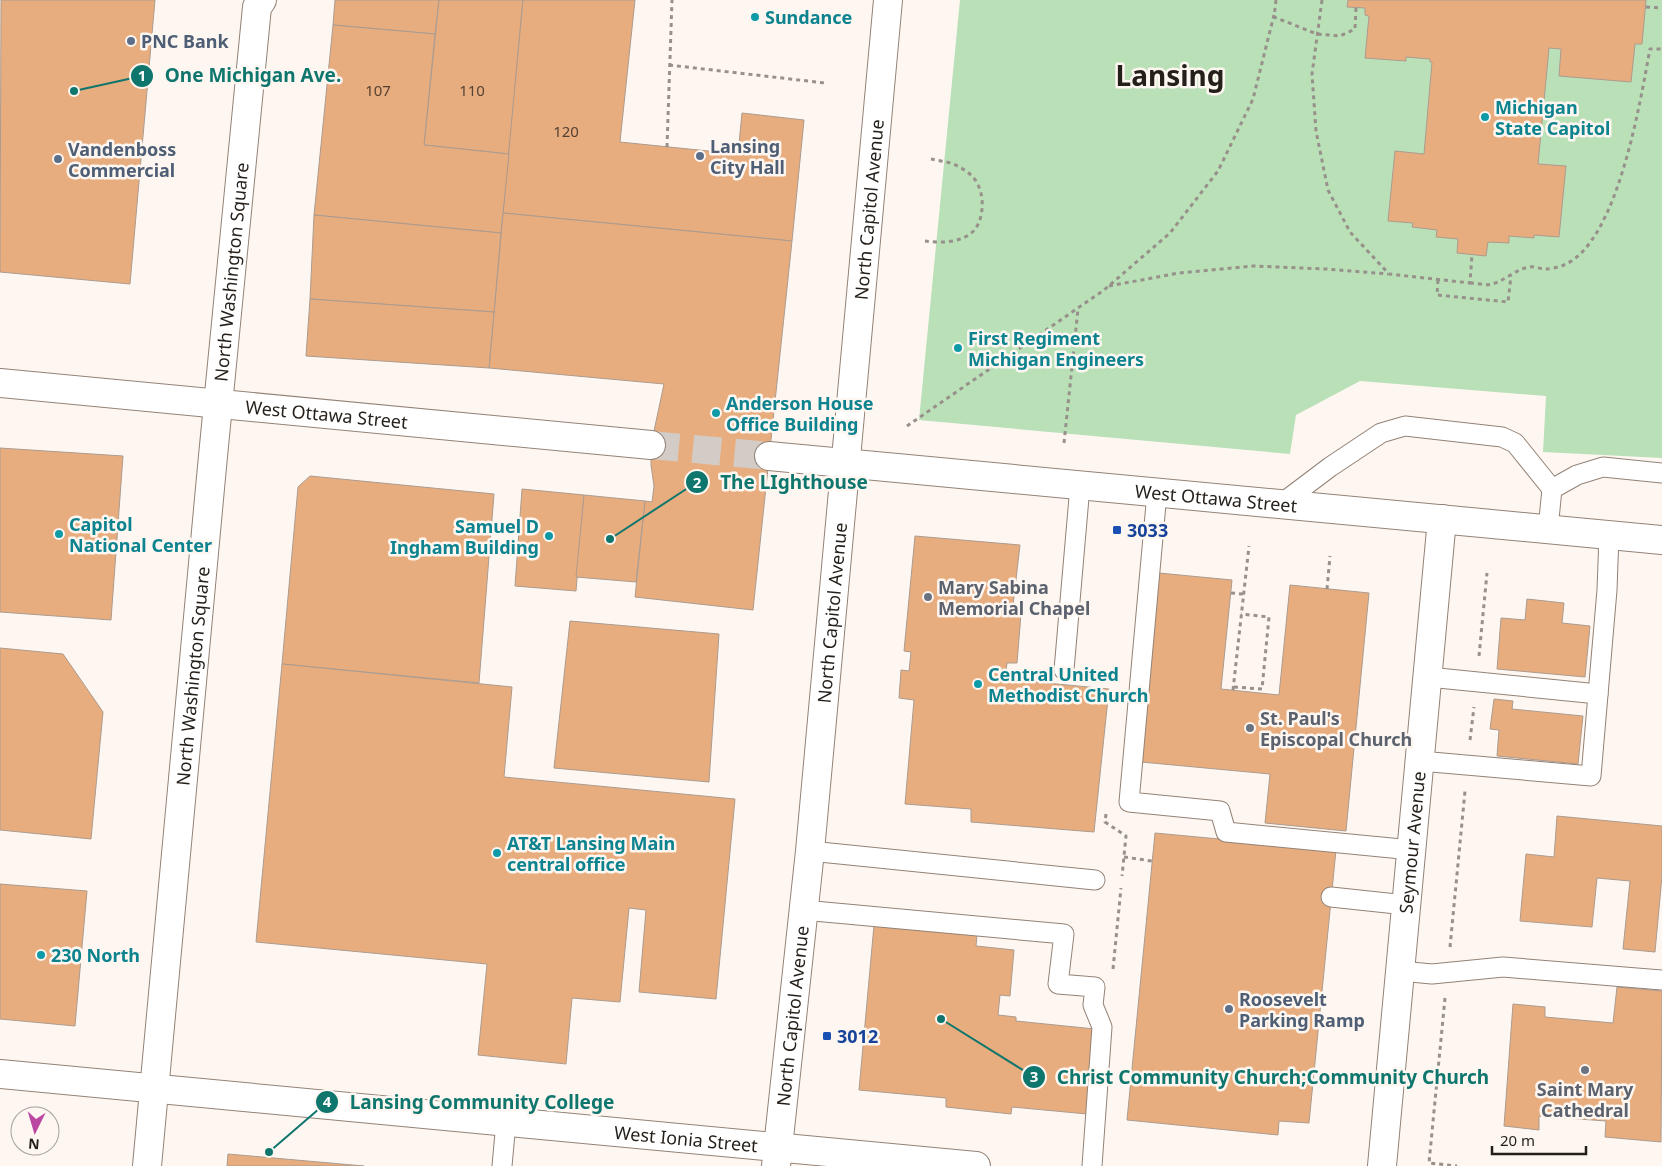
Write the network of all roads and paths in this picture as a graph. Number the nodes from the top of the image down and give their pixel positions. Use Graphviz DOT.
graph roads {
  1 [pos="672,0"];
  2 [pos="888,0"];
  3 [pos="1276,0"];
  4 [pos="1322,0"];
  5 [pos="258,2"];
  6 [pos="1646,7"];
  7 [pos="1356,8"];
  8 [pos="1662,8"];
  9 [pos="1274,15"];
  10 [pos="1317,34"];
  11 [pos="1662,49"];
  12 [pos="669,65"];
  13 [pos="825,83"];
  14 [pos="666,147"];
  15 [pos="931,159"];
  16 [pos="925,241"];
  17 [pos="1472,254"];
  18 [pos="1389,274"];
  19 [pos="1511,275"];
  20 [pos="1438,280"];
  21 [pos="1470,283"];
  22 [pos="1108,287"];
  23 [pos="1078,309"];
  24 [pos="0,383"];
  25 [pos="218,405"];
  26 [pos="907,426"];
  27 [pos="1064,443"];
  28 [pos="651,445"];
  29 [pos="769,456"];
  30 [pos="845,463"];
  31 [pos="1662,473"];
  32 [pos="1080,486"];
  33 [pos="1552,488"];
  34 [pos="1157,493"];
  35 [pos="1281,504"];
  36 [pos="1442,519"];
  37 [pos="1548,529"];
  38 [pos="1609,535"];
  39 [pos="1662,540"];
  40 [pos="1249,546"];
  41 [pos="1330,556"];
  42 [pos="1486,573"];
  43 [pos="1327,589"];
  44 [pos="1231,593"];
  45 [pos="1243,594"];
  46 [pos="1241,614"];
  47 [pos="1064,670"];
  48 [pos="1428,677"];
  49 [pos="1476,682"];
  50 [pos="1598,694"];
  51 [pos="1420,761"];
  52 [pos="1468,765"];
  53 [pos="1106,812"];
  54 [pos="1412,850"];
  55 [pos="810,851"];
  56 [pos="1124,857"];
  57 [pos="1152,861"];
  58 [pos="1122,877"];
  59 [pos="1095,880"];
  60 [pos="1121,887"];
  61 [pos="1331,897"];
  62 [pos="1406,905"];
  63 [pos="803,910"];
  64 [pos="1400,972"];
  65 [pos="1448,972"];
  66 [pos="1113,976"];
  67 [pos="1662,980"];
  68 [pos="0,1074"];
  69 [pos="155,1090"];
  70 [pos="506,1122"];
  71 [pos="777,1157"];
  72 [pos="147,1166"];
  73 [pos="502,1166"];
  74 [pos="976,1166"];
  75 [pos="1092,1166"];
  76 [pos="1382,1166"];
  77 [pos="1457,1166"];
  1 -- 12 [label="path"];
  2 -- 30 [label="street, North Capitol Avenue"];
  3 -- 9 [label="path"];
  4 -- 10 [label="path"];
  5 -- 25 [label="street, North Washington Square"];
  6 -- 8 [label="path"];
  7 -- 10 [label="path"];
  9 -- 10 [label="path"];
  9 -- 22 [label="path"];
  10 -- 18 [label="path"];
  11 -- 19 [label="path"];
  12 -- 13 [label="path"];
  12 -- 14 [label="path"];
  15 -- 16 [label="path"];
  17 -- 21 [label="path"];
  18 -- 20 [label="path"];
  18 -- 22 [label="path"];
  19 -- 20 [label="path"];
  19 -- 21 [label="path"];
  20 -- 21 [label="path"];
  22 -- 23 [label="path"];
  23 -- 26 [label="path"];
  23 -- 27 [label="path"];
  24 -- 25 [label="street, West Ottawa Street"];
  25 -- 28 [label="street, West Ottawa Street"];
  25 -- 69 [label="street, North Washington Square"];
  29 -- 30 [label="street, West Ottawa Street"];
  30 -- 32 [label="street, West Ottawa Street"];
  30 -- 55 [label="street, North Capitol Avenue"];
  31 -- 33 [label="lane"];
  32 -- 34 [label="street, West Ottawa Street"];
  32 -- 47 [label="lane"];
  33 -- 35 [label="lane"];
  33 -- 37 [label="lane"];
  34 -- 35 [label="street, West Ottawa Street"];
  34 -- 54 [label="lane"];
  35 -- 36 [label="street, West Ottawa Street"];
  36 -- 37 [label="street, West Ottawa Street"];
  36 -- 48 [label="street, Seymour Avenue"];
  37 -- 38 [label="street, West Ottawa Street"];
  38 -- 39 [label="street, West Ottawa Street"];
  38 -- 50 [label="lane"];
  40 -- 45 [label="path"];
  41 -- 43 [label="path"];
  42 -- 49 [label="path"];
  44 -- 45 [label="path"];
  45 -- 46 [label="path"];
  46 -- 46 [label="path"];
  48 -- 49 [label="lane"];
  48 -- 51 [label="street, Seymour Avenue"];
  49 -- 50 [label="lane"];
  49 -- 52 [label="path"];
  50 -- 52 [label="lane"];
  51 -- 52 [label="lane"];
  51 -- 54 [label="street, Seymour Avenue"];
  52 -- 65 [label="path"];
  53 -- 56 [label="path"];
  54 -- 62 [label="street, Seymour Avenue"];
  55 -- 59 [label="lane"];
  55 -- 63 [label="street, North Capitol Avenue"];
  56 -- 57 [label="path"];
  56 -- 58 [label="path"];
  60 -- 66 [label="path"];
  61 -- 62 [label="lane"];
  62 -- 64 [label="street, Seymour Avenue"];
  63 -- 71 [label="street, North Capitol Avenue"];
  63 -- 75 [label="lane"];
  64 -- 65 [label="lane"];
  64 -- 76 [label="street, Seymour Avenue"];
  65 -- 67 [label="lane"];
  65 -- 77 [label="path"];
  68 -- 69 [label="street, West Ionia Street"];
  69 -- 70 [label="street, West Ionia Street"];
  69 -- 72 [label="street, North Washington Square"];
  70 -- 71 [label="street, West Ionia Street"];
  70 -- 73 [label="lane"];
  71 -- 74 [label="street, West Ionia Street"];
}
